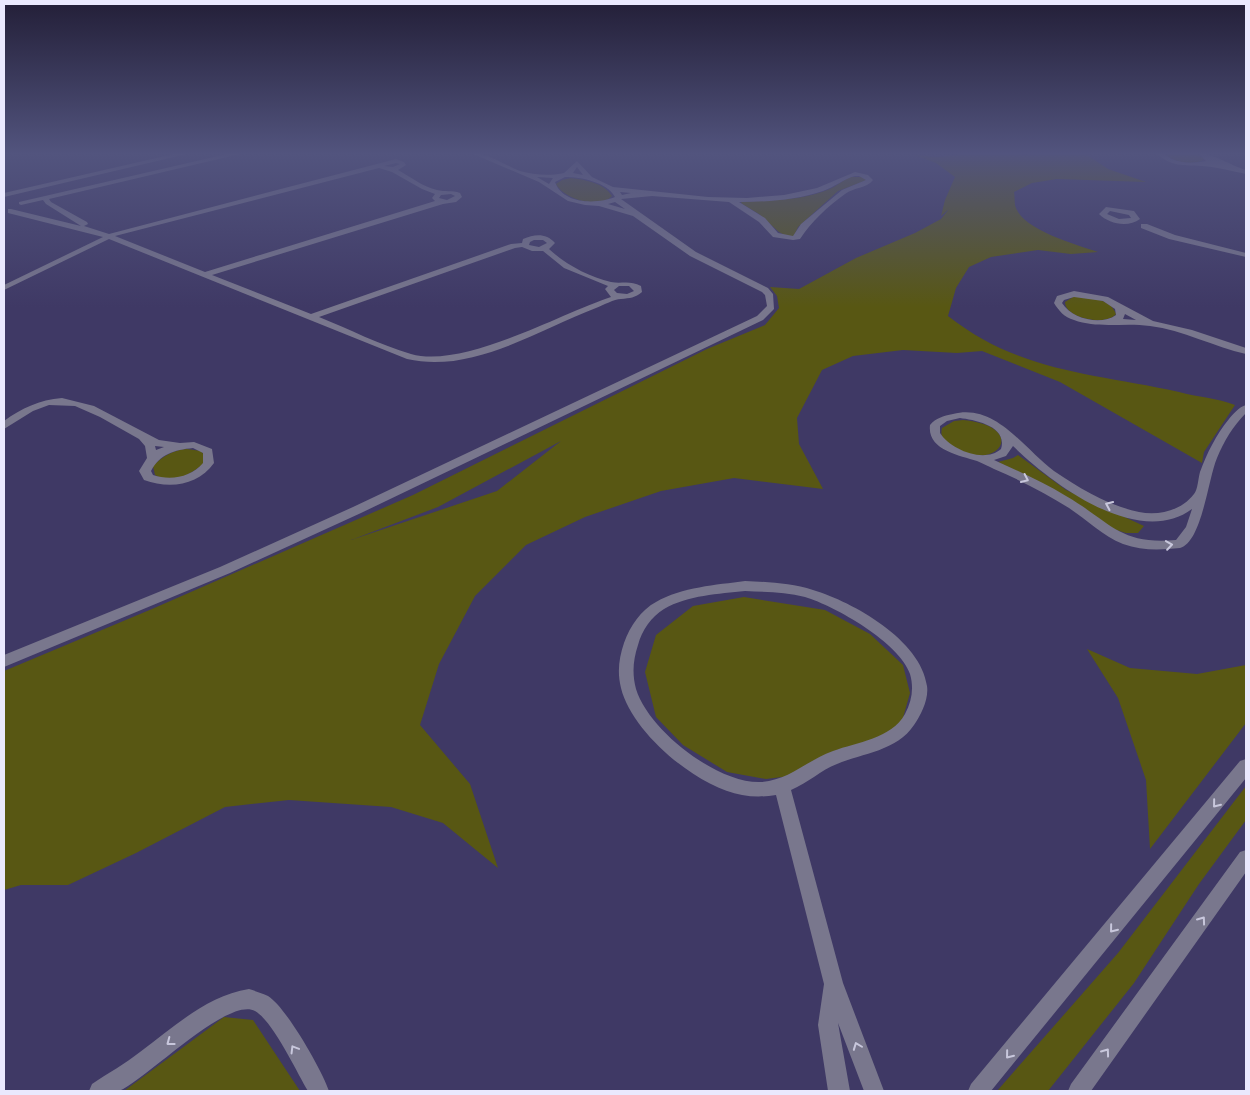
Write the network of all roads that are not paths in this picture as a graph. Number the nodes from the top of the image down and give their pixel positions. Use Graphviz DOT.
graph roads {
  1 [pos="22,204"];
  2 [pos="51,204"];
  3 [pos="232,204"];
  4 [pos="437,204"];
  5 [pos="596,204"];
  6 [pos="624,204"];
  7 [pos="737,204"];
  8 [pos="828,204"];
  9 [pos="8,212"];
  10 [pos="636,214"];
  11 [pos="1136,219"];
  12 [pos="1124,222"];
  13 [pos="1144,226"];
  14 [pos="95,231"];
  15 [pos="108,236"];
  16 [pos="1246,255"];
  17 [pos="204,275"];
  18 [pos="613,285"];
  19 [pos="4,288"];
  20 [pos="618,297"];
  21 [pos="1119,308"];
  22 [pos="311,317"];
  23 [pos="1114,321"];
  24 [pos="1150,323"];
  25 [pos="1246,351"];
  26 [pos="1246,408"];
  27 [pos="4,426"];
  28 [pos="1004,432"];
  29 [pos="143,437"];
  30 [pos="184,446"];
  31 [pos="152,458"];
  32 [pos="981,459"];
  33 [pos="1200,495"];
  34 [pos="4,661"];
  35 [pos="1246,766"];
  36 [pos="782,787"];
  37 [pos="1246,858"];
  38 [pos="833,983"];
  39 [pos="99,1091"];
  40 [pos="319,1091"];
  41 [pos="839,1091"];
  42 [pos="874,1091"];
  43 [pos="978,1091"];
  44 [pos="1078,1091"];
  1 -- 9 [label="street"];
  2 -- 14 [label="street"];
  3 -- 15 [label="street"];
  4 -- 17 [label="street"];
  5 -- 10 [label="street"];
  6 -- 10 [label="street"];
  7 -- 8 [label="street"];
  9 -- 14 [label="street"];
  10 -- 34 [label="street"];
  11 -- 12 [label="street"];
  11 -- 12 [label="street"];
  11 -- 13 [label="street"];
  12 -- 13 [label="street"];
  13 -- 16 [label="street"];
  14 -- 15 [label="street"];
  15 -- 17 [label="street"];
  15 -- 19 [label="street"];
  17 -- 22 [label="street"];
  18 -- 20 [label="street"];
  18 -- 20 [label="street"];
  18 -- 22 [label="street"];
  20 -- 22 [label="street"];
  21 -- 23 [label="street"];
  21 -- 23 [label="street"];
  21 -- 24 [label="street"];
  23 -- 24 [label="street"];
  24 -- 25 [label="street"];
  26 -- 33 [label="street"];
  27 -- 29 [label="street"];
  28 -- 32 [label="street"];
  28 -- 32 [label="street"];
  33 -- 28 [label="street, one-way"];
  29 -- 30 [label="street"];
  29 -- 31 [label="street"];
  30 -- 31 [label="street"];
  30 -- 31 [label="street"];
  32 -- 33 [label="street, one-way"];
  35 -- 43 [label="street, one-way"];
  36 -- 36 [label="street"];
  36 -- 38 [label="street"];
  44 -- 37 [label="street, one-way"];
  38 -- 41 [label="street"];
  42 -- 38 [label="street, one-way"];
  40 -- 39 [label="street, one-way"];
}
